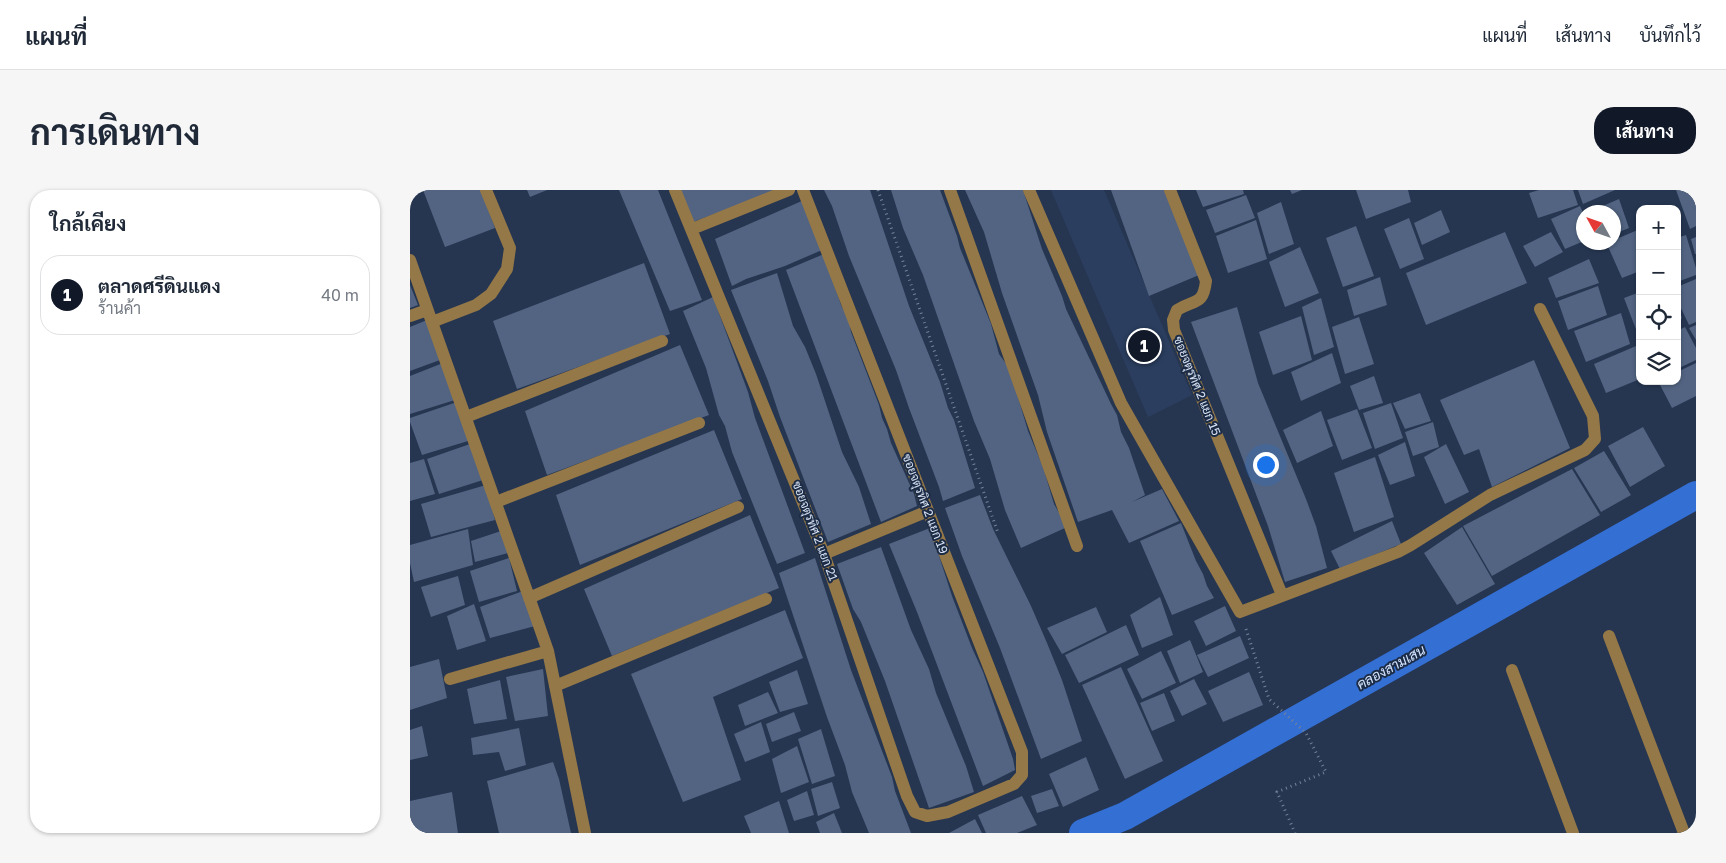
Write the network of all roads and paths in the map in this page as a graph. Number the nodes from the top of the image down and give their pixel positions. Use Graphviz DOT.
graph roads {
  1 [pos="486,190"];
  2 [pos="675,190"];
  3 [pos="789,190"];
  4 [pos="803,190"];
  5 [pos="878,190"];
  6 [pos="950,190"];
  7 [pos="1029,190"];
  8 [pos="1170,190"];
  9 [pos="692,229"];
  10 [pos="410,260"];
  11 [pos="1540,309"];
  12 [pos="410,316"];
  13 [pos="430,316"];
  14 [pos="662,341"];
  15 [pos="466,417"];
  16 [pos="699,423"];
  17 [pos="496,502"];
  18 [pos="738,507"];
  19 [pos="928,511"];
  20 [pos="998,533"];
  21 [pos="1077,546"];
  22 [pos="824,554"];
  23 [pos="1282,595"];
  24 [pos="529,598"];
  25 [pos="766,599"];
  26 [pos="1240,612"];
  27 [pos="1609,636"];
  28 [pos="548,651"];
  29 [pos="1512,670"];
  30 [pos="450,679"];
  31 [pos="555,686"];
  32 [pos="981,798"];
  33 [pos="585,833"];
  34 [pos="1295,833"];
  35 [pos="1573,833"];
  36 [pos="1684,833"];
  1 -- 13 [label="street"];
  2 -- 9 [label="street, ซอยจตุรทิศ 2 แยก 21"];
  3 -- 9 [label="street"];
  4 -- 19 [label="street, ซอยจตุรทิศ 2 แยก 19"];
  5 -- 20 [label="path"];
  6 -- 21 [label="street"];
  7 -- 26 [label="street"];
  8 -- 23 [label="street, ซอยจตุรทิศ 2 แยก 15"];
  9 -- 22 [label="street, ซอยจตุรทิศ 2 แยก 21"];
  10 -- 13 [label="street"];
  11 -- 23 [label="street"];
  12 -- 13 [label="street"];
  13 -- 15 [label="street"];
  14 -- 15 [label="street"];
  15 -- 17 [label="street"];
  16 -- 17 [label="street"];
  17 -- 24 [label="street"];
  18 -- 24 [label="street"];
  19 -- 22 [label="street"];
  19 -- 32 [label="street, ซอยจตุรทิศ 2 แยก 19"];
  22 -- 32 [label="street, ซอยจตุรทิศ 2 แยก 21"];
  23 -- 26 [label="street"];
  24 -- 28 [label="street"];
  25 -- 31 [label="street"];
  26 -- 34 [label="path"];
  27 -- 36 [label="street"];
  28 -- 30 [label="street"];
  28 -- 31 [label="street"];
  29 -- 35 [label="street"];
  31 -- 33 [label="street"];
}
